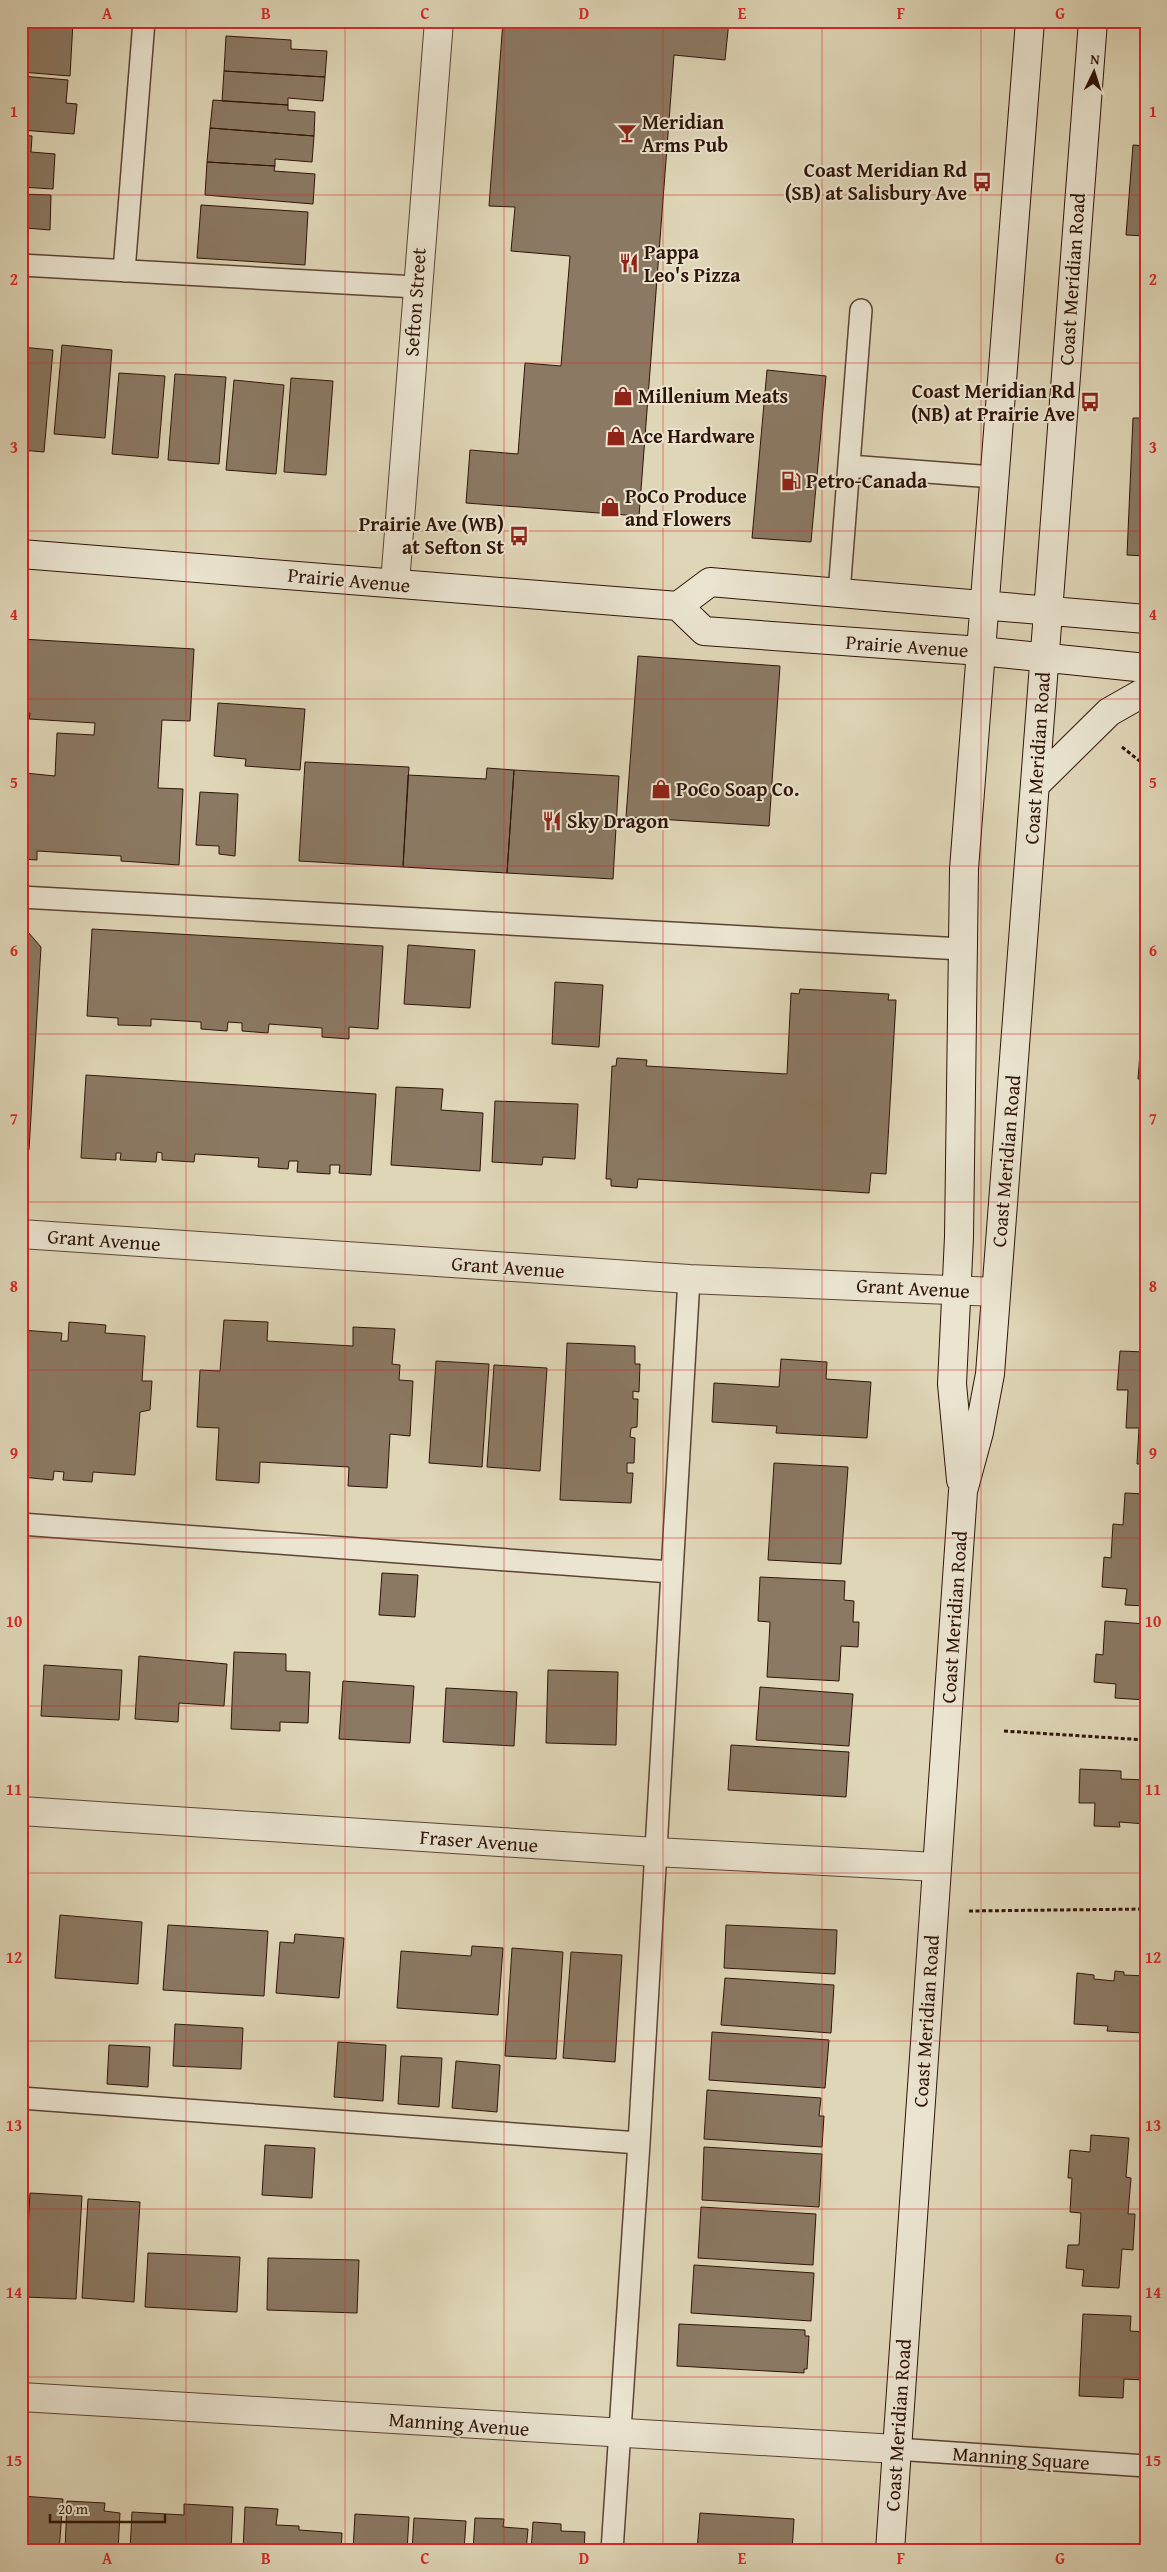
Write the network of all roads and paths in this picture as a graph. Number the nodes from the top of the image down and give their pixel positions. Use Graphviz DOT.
graph roads {
  1 [pos="144,21"];
  2 [pos="439,21"];
  3 [pos="1030,21"];
  4 [pos="1093,21"];
  5 [pos="21,265"];
  6 [pos="124,271"];
  7 [pos="416,287"];
  8 [pos="861,310"];
  9 [pos="849,466"];
  10 [pos="993,477"];
  11 [pos="21,554"];
  12 [pos="394,583"];
  13 [pos="839,593"];
  14 [pos="678,606"];
  15 [pos="984,607"];
  16 [pos="1047,612"];
  17 [pos="1146,618"];
  18 [pos="981,651"];
  19 [pos="1044,657"];
  20 [pos="1146,668"];
  21 [pos="1146,691"];
  22 [pos="1118,743"];
  23 [pos="1146,766"];
  24 [pos="1036,784"];
  25 [pos="21,897"];
  26 [pos="962,949"];
  27 [pos="21,1234"];
  28 [pos="690,1279"];
  29 [pos="956,1290"];
  30 [pos="996,1292"];
  31 [pos="963,1491"];
  32 [pos="21,1524"];
  33 [pos="672,1572"];
  34 [pos="1004,1731"];
  35 [pos="1146,1740"];
  36 [pos="21,1811"];
  37 [pos="655,1852"];
  38 [pos="937,1867"];
  39 [pos="1146,1909"];
  40 [pos="934,1912"];
  41 [pos="21,2098"];
  42 [pos="639,2143"];
  43 [pos="21,2397"];
  44 [pos="618,2434"];
  45 [pos="896,2449"];
  46 [pos="1146,2466"];
  47 [pos="612,2551"];
  48 [pos="890,2551"];
  1 -- 6 [label="lane"];
  2 -- 7 [label="main road, Sefton Street"];
  3 -- 10 [label="main road, Coast Meridian Road"];
  4 -- 16 [label="main road, Coast Meridian Road"];
  5 -- 6 [label="lane"];
  6 -- 7 [label="lane"];
  7 -- 12 [label="main road, Sefton Street"];
  8 -- 9 [label="lane"];
  9 -- 10 [label="lane"];
  9 -- 13 [label="lane"];
  10 -- 15 [label="main road, Coast Meridian Road"];
  11 -- 12 [label="main road, Prairie Avenue"];
  12 -- 14 [label="main road, Prairie Avenue"];
  13 -- 14 [label="main road"];
  13 -- 15 [label="main road"];
  14 -- 18 [label="main road, Prairie Avenue"];
  15 -- 16 [label="main road"];
  15 -- 18 [label="main road, Coast Meridian Road"];
  16 -- 17 [label="main road"];
  16 -- 19 [label="main road, Coast Meridian Road"];
  18 -- 19 [label="main road, Prairie Avenue"];
  18 -- 26 [label="main road, Coast Meridian Road"];
  19 -- 20 [label="main road, Prairie Avenue"];
  19 -- 24 [label="main road, Coast Meridian Road"];
  21 -- 24 [label="main road"];
  22 -- 23 [label="path"];
  24 -- 30 [label="main road, Coast Meridian Road"];
  25 -- 26 [label="lane"];
  26 -- 29 [label="main road, Coast Meridian Road"];
  27 -- 28 [label="main road, Grant Avenue"];
  28 -- 29 [label="main road, Grant Avenue"];
  28 -- 33 [label="lane"];
  29 -- 30 [label="main road, Grant Avenue"];
  29 -- 31 [label="main road, Coast Meridian Road"];
  30 -- 31 [label="main road, Coast Meridian Road"];
  31 -- 38 [label="main road, Coast Meridian Road"];
  32 -- 33 [label="lane"];
  33 -- 37 [label="lane"];
  34 -- 35 [label="path"];
  36 -- 37 [label="main road, Fraser Avenue"];
  37 -- 38 [label="main road, Fraser Avenue"];
  37 -- 42 [label="lane"];
  38 -- 40 [label="main road, Coast Meridian Road"];
  39 -- 40 [label="path"];
  40 -- 45 [label="main road, Coast Meridian Road"];
  41 -- 42 [label="lane"];
  42 -- 44 [label="lane"];
  43 -- 44 [label="main road, Manning Avenue"];
  44 -- 45 [label="main road, Manning Avenue"];
  44 -- 47 [label="lane"];
  45 -- 46 [label="lane, Manning Square"];
  45 -- 48 [label="main road, Coast Meridian Road"];
}
